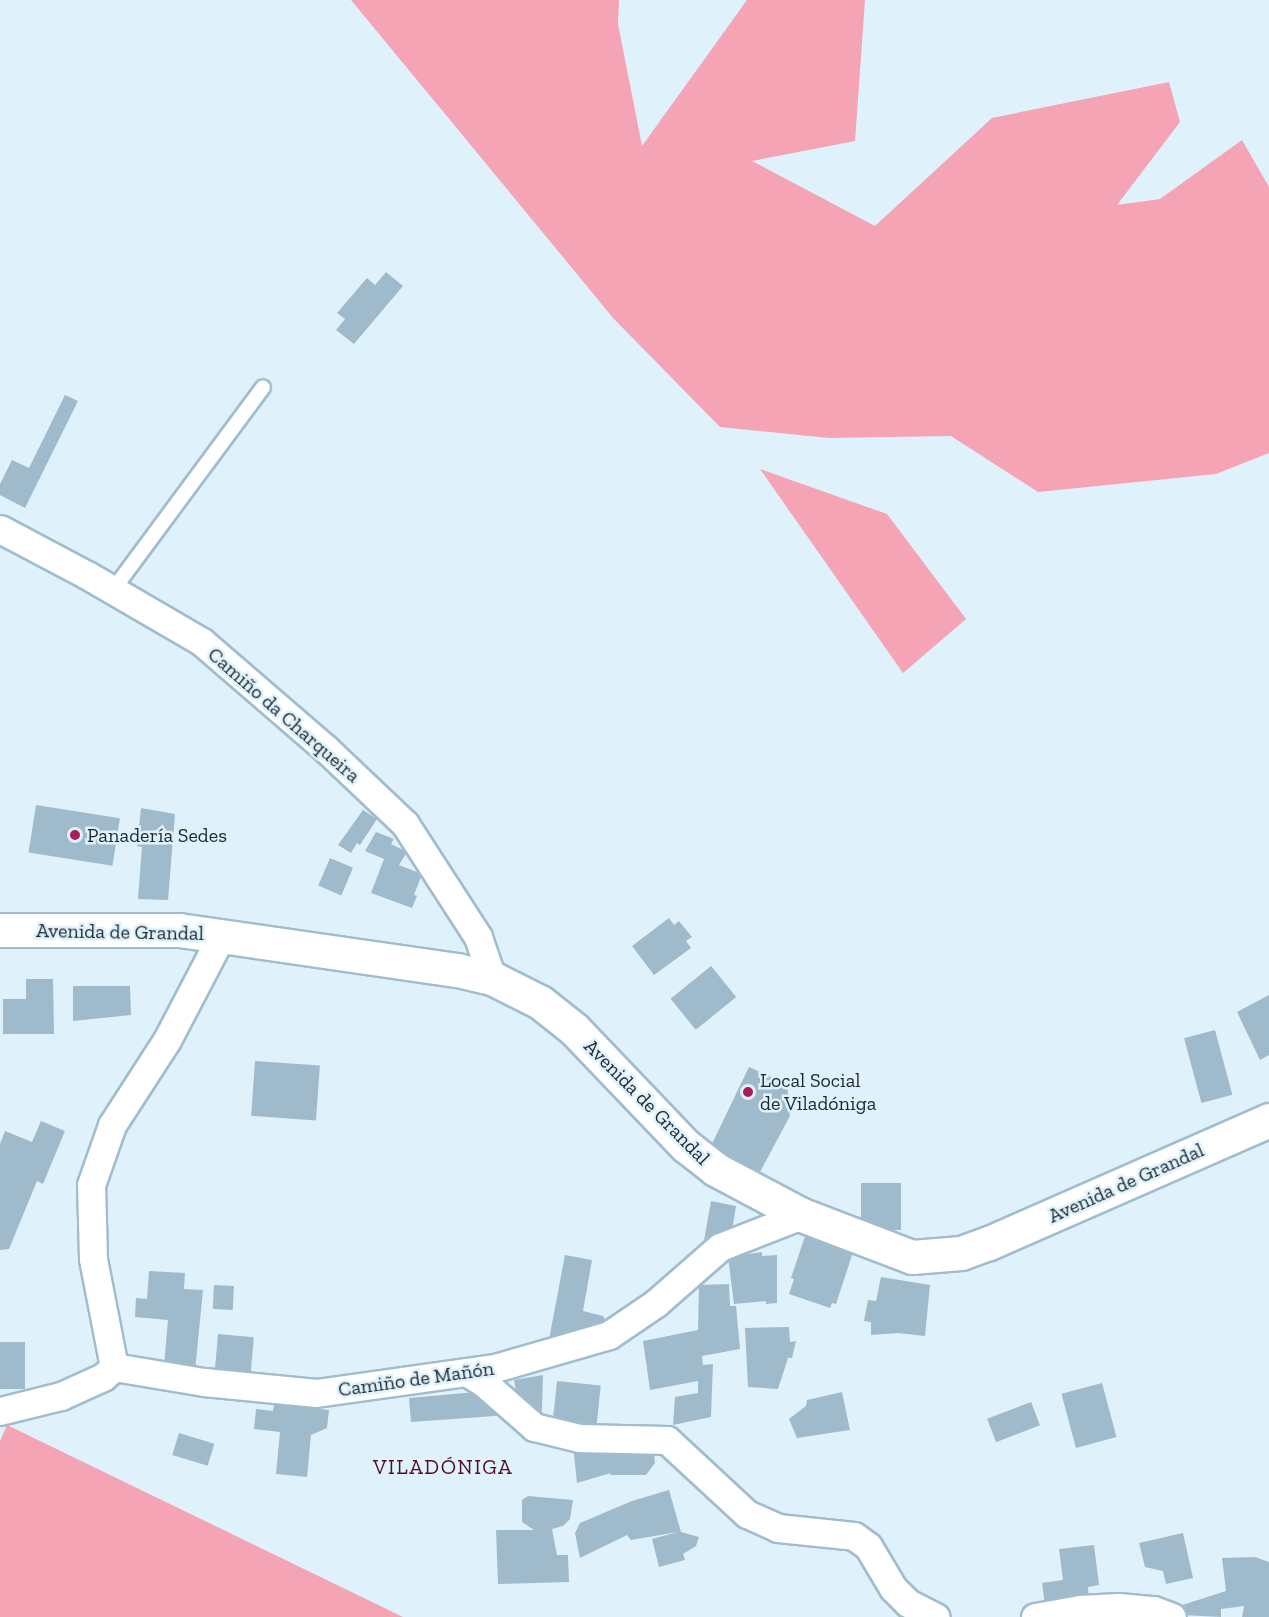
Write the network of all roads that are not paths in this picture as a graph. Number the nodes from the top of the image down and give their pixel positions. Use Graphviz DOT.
graph roads {
  1 [pos="263,387"];
  2 [pos="0,528"];
  3 [pos="113,590"];
  4 [pos="0,930"];
  5 [pos="222,935"];
  6 [pos="492,978"];
  7 [pos="1269,1120"];
  8 [pos="802,1215"];
  9 [pos="114,1367"];
  10 [pos="466,1372"];
  11 [pos="0,1411"];
  12 [pos="936,1617"];
  13 [pos="1035,1617"];
  14 [pos="1172,1617"];
  1 -- 3 [label="lane"];
  2 -- 3 [label="street, Camiño da Charqueira"];
  3 -- 6 [label="street, Camiño da Charqueira"];
  4 -- 5 [label="street, Avenida de Grandal"];
  5 -- 6 [label="street, Avenida de Grandal"];
  5 -- 9 [label="street"];
  6 -- 8 [label="street, Avenida de Grandal"];
  7 -- 8 [label="street, Avenida de Grandal"];
  8 -- 10 [label="street, Camiño de Mañón"];
  9 -- 10 [label="street, Camiño de Mañón"];
  9 -- 11 [label="street"];
  10 -- 12 [label="street"];
  13 -- 14 [label="street"];
}
